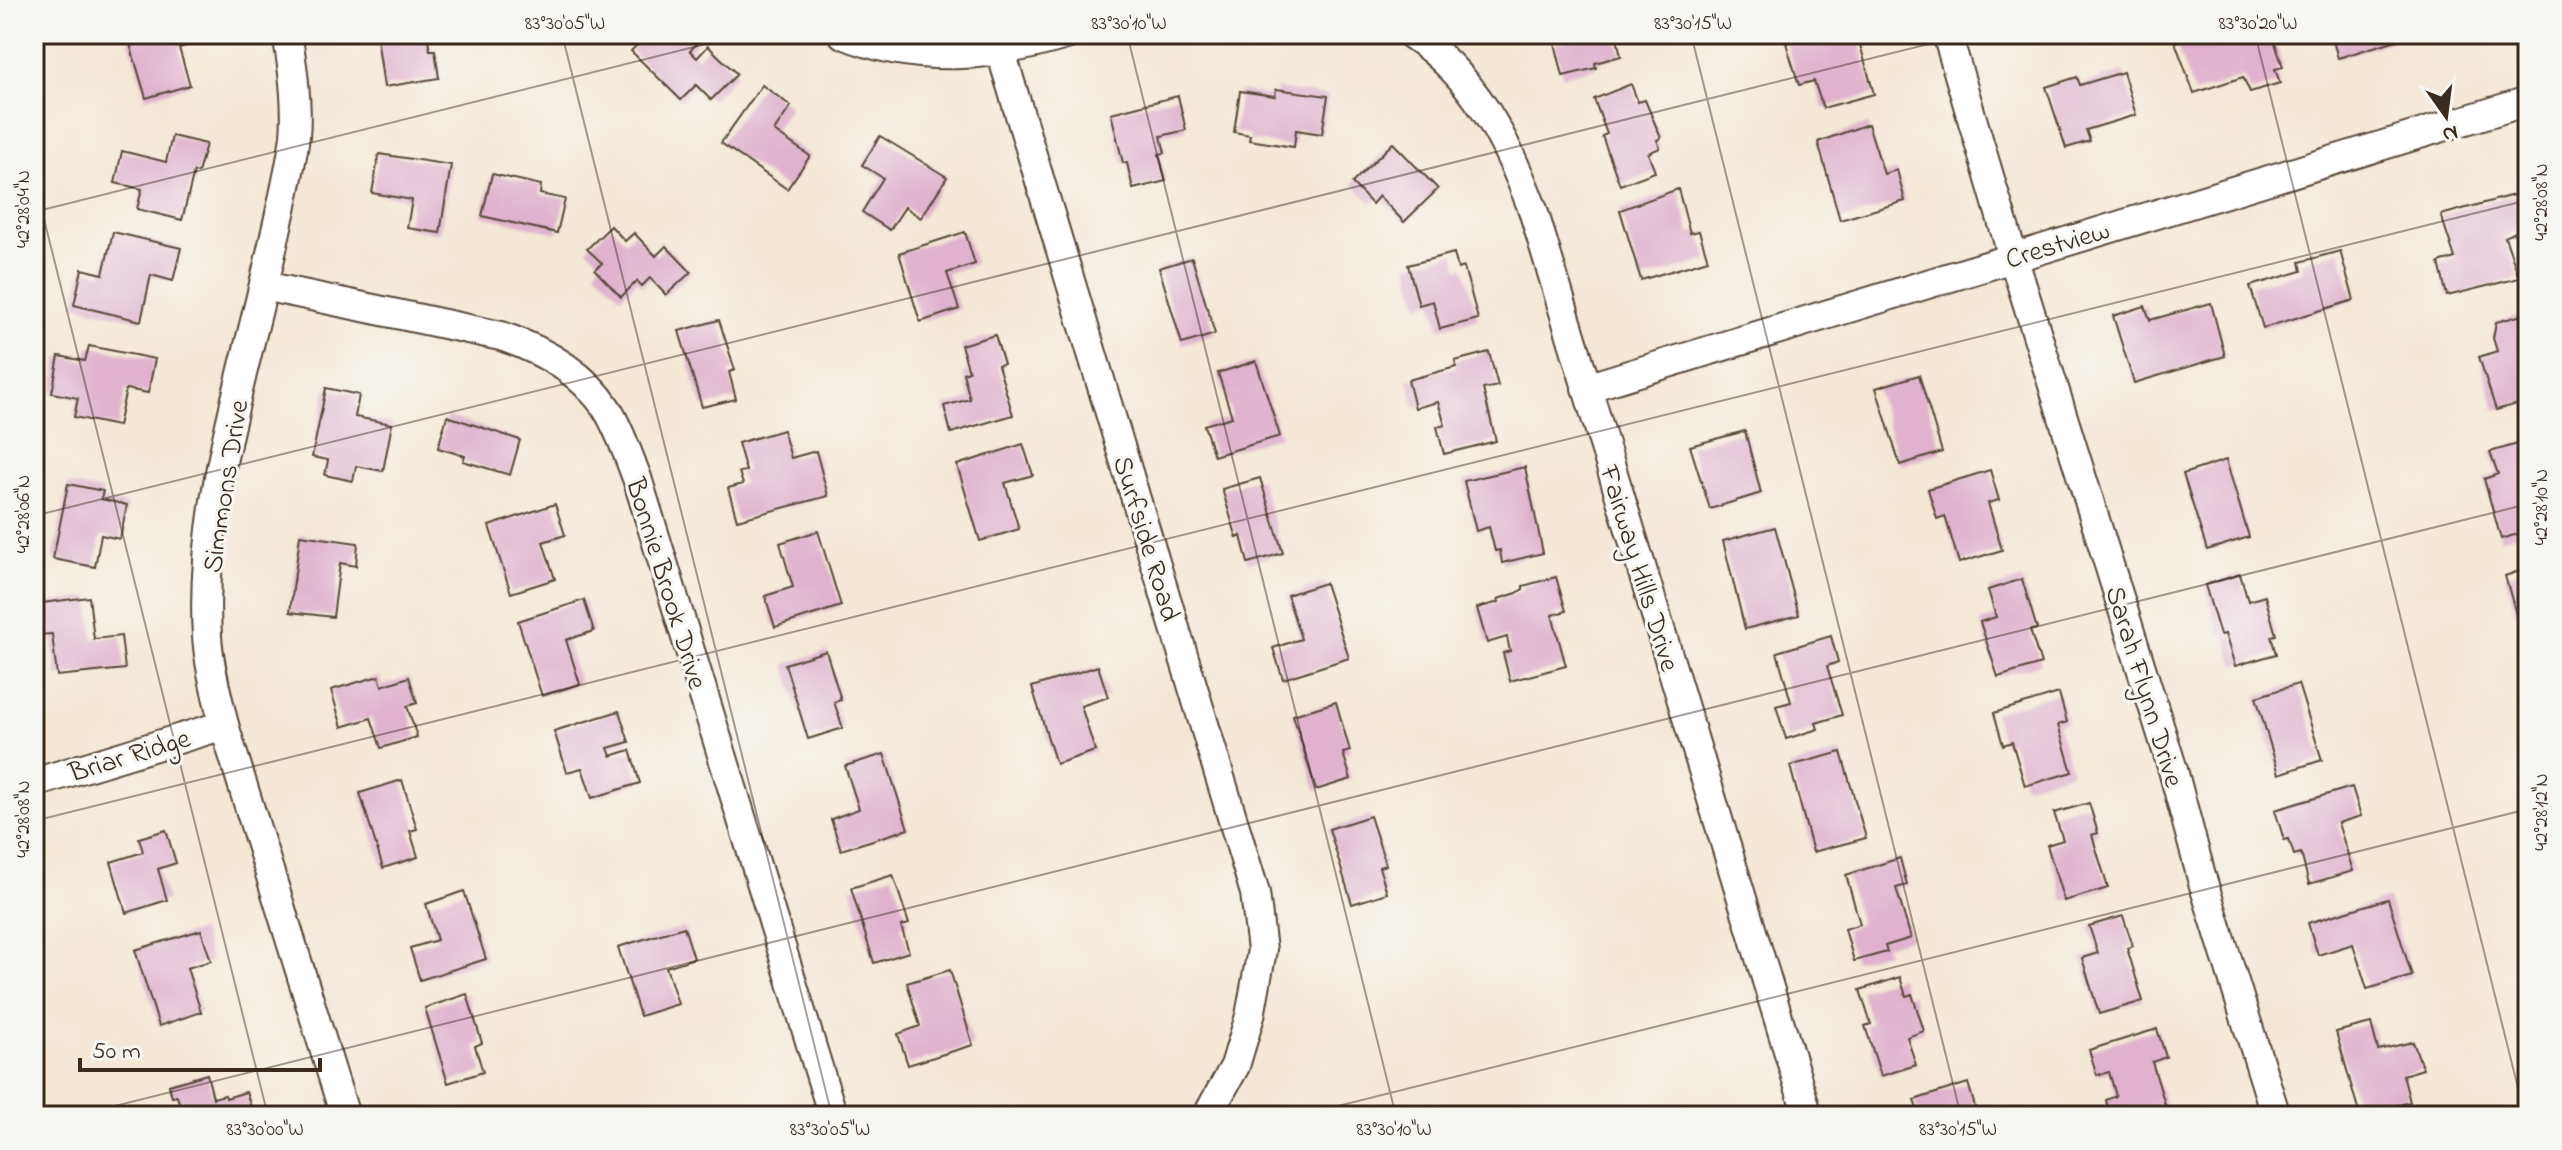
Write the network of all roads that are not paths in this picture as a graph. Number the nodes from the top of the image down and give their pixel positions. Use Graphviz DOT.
graph roads {
  1 [pos="287,34"];
  2 [pos="843,34"];
  3 [pos="1069,34"];
  4 [pos="1947,34"];
  5 [pos="1425,38"];
  6 [pos="1001,52"];
  7 [pos="2528,101"];
  8 [pos="2013,257"];
  9 [pos="264,286"];
  10 [pos="1586,388"];
  11 [pos="224,725"];
  12 [pos="34,783"];
  13 [pos="345,1116"];
  14 [pos="833,1116"];
  15 [pos="1207,1116"];
  16 [pos="1808,1116"];
  17 [pos="2276,1116"];
  1 -- 9 [label="street, Simmons Drive"];
  2 -- 6 [label="street"];
  3 -- 6 [label="street"];
  4 -- 8 [label="street, Sarah Flynn Drive"];
  5 -- 10 [label="street, Fairway Hills Drive"];
  6 -- 15 [label="street, Surfside Road"];
  7 -- 8 [label="street, Crestview"];
  8 -- 10 [label="street, Crestview"];
  8 -- 17 [label="street, Sarah Flynn Drive"];
  9 -- 11 [label="street, Simmons Drive"];
  9 -- 14 [label="street, Bonnie Brook Drive"];
  10 -- 16 [label="street, Fairway Hills Drive"];
  11 -- 12 [label="street, Briar Ridge"];
  11 -- 13 [label="street, Simmons Drive"];
}
